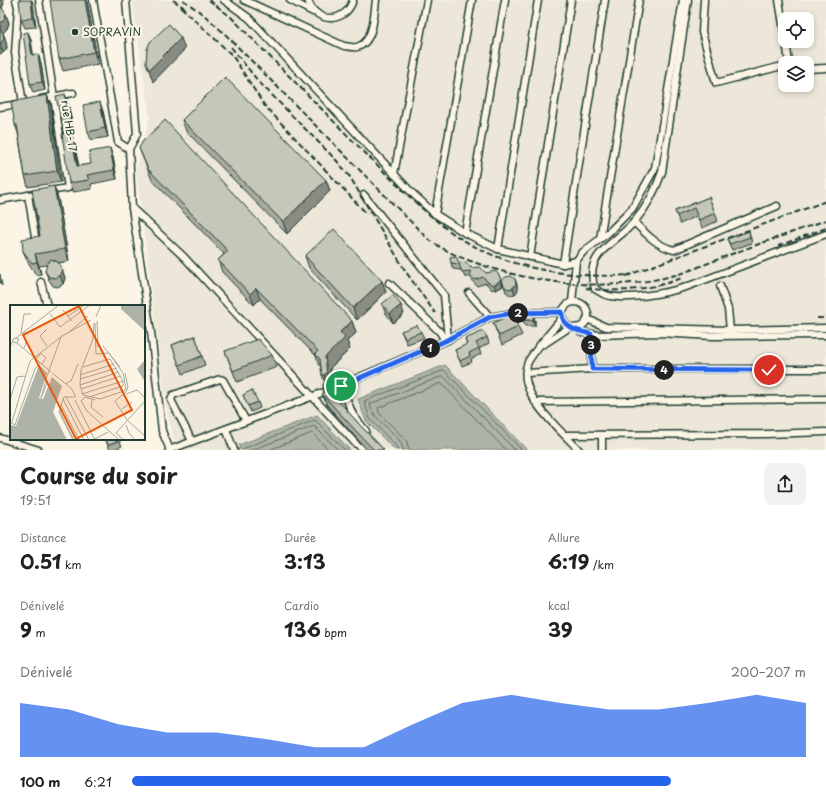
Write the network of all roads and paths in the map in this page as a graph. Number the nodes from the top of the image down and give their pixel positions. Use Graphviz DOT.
graph roads {
  1 [pos="16,0"];
  2 [pos="39,0"];
  3 [pos="93,0"];
  4 [pos="126,0"];
  5 [pos="224,0"];
  6 [pos="244,0"];
  7 [pos="290,0"];
  8 [pos="308,0"];
  9 [pos="353,0"];
  10 [pos="376,0"];
  11 [pos="427,0"];
  12 [pos="472,0"];
  13 [pos="505,0"];
  14 [pos="538,0"];
  15 [pos="571,0"];
  16 [pos="605,0"];
  17 [pos="639,0"];
  18 [pos="683,0"];
  19 [pos="688,0"];
  20 [pos="704,0"];
  21 [pos="779,0"];
  22 [pos="781,12"];
  23 [pos="316,13"];
  24 [pos="778,67"];
  25 [pos="826,68"];
  26 [pos="814,69"];
  27 [pos="73,93"];
  28 [pos="54,97"];
  29 [pos="24,103"];
  30 [pos="0,107"];
  31 [pos="129,149"];
  32 [pos="394,174"];
  33 [pos="28,195"];
  34 [pos="364,195"];
  35 [pos="0,200"];
  36 [pos="777,206"];
  37 [pos="132,208"];
  38 [pos="435,214"];
  39 [pos="634,222"];
  40 [pos="465,233"];
  41 [pos="826,234"];
  42 [pos="600,239"];
  43 [pos="36,242"];
  44 [pos="498,249"];
  45 [pos="530,257"];
  46 [pos="576,261"];
  47 [pos="563,264"];
  48 [pos="41,282"];
  49 [pos="388,283"];
  50 [pos="720,286"];
  51 [pos="469,293"];
  52 [pos="572,302"];
  53 [pos="47,305"];
  54 [pos="144,305"];
  55 [pos="145,315"];
  56 [pos="562,315"];
  57 [pos="490,317"];
  58 [pos="587,319"];
  59 [pos="573,328"];
  60 [pos="826,328"];
  61 [pos="730,330"];
  62 [pos="147,332"];
  63 [pos="591,334"];
  64 [pos="826,335"];
  65 [pos="446,341"];
  66 [pos="541,346"];
  67 [pos="592,369"];
  68 [pos="826,369"];
  69 [pos="526,373"];
  70 [pos="341,386"];
  71 [pos="312,396"];
  72 [pos="826,399"];
  73 [pos="535,402"];
  74 [pos="246,421"];
  75 [pos="226,429"];
  76 [pos="826,432"];
  77 [pos="367,433"];
  78 [pos="565,435"];
  79 [pos="602,435"];
  80 [pos="0,438"];
  81 [pos="192,441"];
  82 [pos="360,447"];
  83 [pos="39,450"];
  84 [pos="170,450"];
  85 [pos="234,450"];
  86 [pos="580,450"];
  87 [pos="602,450"];
  1 -- 29 [label="street"];
  2 -- 28 [label="street, rue HB-17"];
  3 -- 31 [label="street"];
  4 -- 31 [label="street"];
  5 -- 32 [label="street"];
  6 -- 10 [label="street"];
  7 -- 23 [label="street"];
  8 -- 23 [label="street"];
  9 -- 23 [label="street"];
  11 -- 32 [label="street"];
  12 -- 38 [label="street"];
  13 -- 40 [label="street"];
  14 -- 44 [label="street"];
  15 -- 45 [label="street"];
  16 -- 47 [label="street"];
  17 -- 42 [label="street"];
  18 -- 42 [label="street"];
  19 -- 39 [label="street"];
  20 -- 24 [label="street"];
  21 -- 22 [label="street"];
  25 -- 26 [label="street"];
  27 -- 28 [label="street"];
  28 -- 29 [label="street"];
  28 -- 33 [label="street, rue HB-17"];
  29 -- 30 [label="street"];
  31 -- 37 [label="street"];
  32 -- 38 [label="street"];
  33 -- 35 [label="street, rue HB-17"];
  33 -- 43 [label="street"];
  34 -- 65 [label="street"];
  36 -- 39 [label="street"];
  37 -- 54 [label="street"];
  37 -- 71 [label="street"];
  38 -- 40 [label="street"];
  39 -- 41 [label="street"];
  40 -- 44 [label="street"];
  42 -- 46 [label="street"];
  44 -- 45 [label="street"];
  45 -- 47 [label="street"];
  46 -- 47 [label="street"];
  46 -- 52 [label="street"];
  48 -- 53 [label="street"];
  49 -- 65 [label="street"];
  50 -- 61 [label="street"];
  51 -- 57 [label="street"];
  52 -- 56 [label="street"];
  52 -- 58 [label="street"];
  55 -- 62 [label="street"];
  56 -- 57 [label="street"];
  56 -- 59 [label="street"];
  56 -- 66 [label="street"];
  57 -- 65 [label="street"];
  58 -- 59 [label="street"];
  58 -- 61 [label="street"];
  59 -- 63 [label="street"];
  59 -- 66 [label="street"];
  60 -- 61 [label="street"];
  62 -- 84 [label="street"];
  63 -- 64 [label="street"];
  63 -- 67 [label="street"];
  65 -- 70 [label="street"];
  66 -- 69 [label="street"];
  67 -- 68 [label="street"];
  67 -- 69 [label="street"];
  69 -- 73 [label="street"];
  70 -- 71 [label="street"];
  70 -- 77 [label="street"];
  71 -- 74 [label="street"];
  71 -- 82 [label="street"];
  72 -- 73 [label="street"];
  73 -- 78 [label="street"];
  74 -- 75 [label="street"];
  74 -- 81 [label="street"];
  75 -- 81 [label="street"];
  75 -- 85 [label="street"];
  76 -- 79 [label="street"];
  78 -- 79 [label="street"];
  78 -- 86 [label="street"];
  79 -- 87 [label="street"];
  80 -- 83 [label="street"];
  81 -- 84 [label="street"];
}
